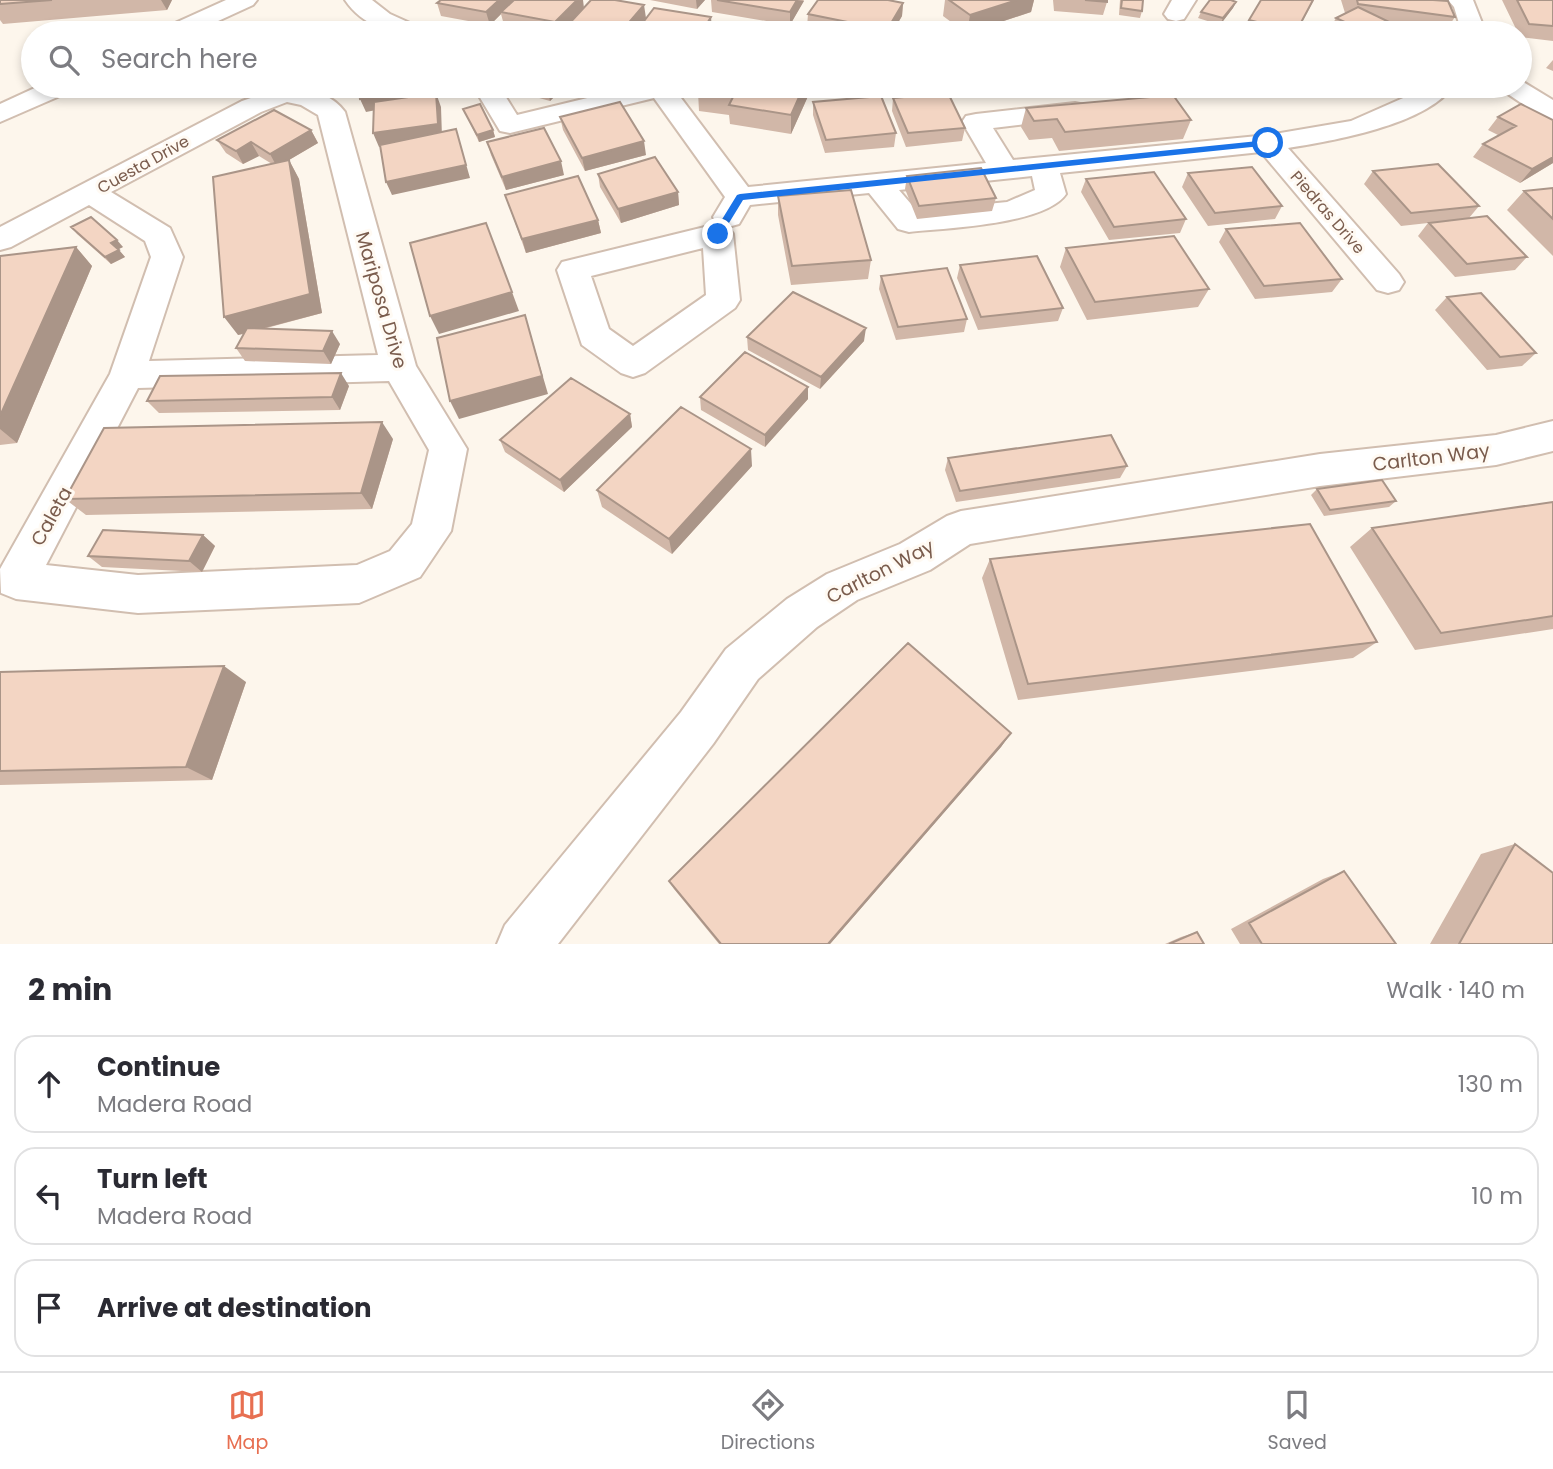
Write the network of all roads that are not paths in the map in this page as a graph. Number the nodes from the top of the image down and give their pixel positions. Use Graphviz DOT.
graph roads {
  1 [pos="245,0"];
  2 [pos="1460,0"];
  3 [pos="375,5"];
  4 [pos="199,21"];
  5 [pos="396,21"];
  6 [pos="1470,21"];
  7 [pos="34,98"];
  8 [pos="277,98"];
  9 [pos="306,98"];
  10 [pos="493,98"];
  11 [pos="613,98"];
  12 [pos="664,98"];
  13 [pos="1423,98"];
  14 [pos="1531,98"];
  15 [pos="1100,109"];
  16 [pos="1553,113"];
  17 [pos="0,114"];
  18 [pos="1187,120"];
  19 [pos="1268,143"];
  20 [pos="1213,149"];
  21 [pos="1044,165"];
  22 [pos="1004,169"];
  23 [pos="876,182"];
  24 [pos="90,193"];
  25 [pos="740,197"];
  26 [pos="718,234"];
  27 [pos="0,240"];
  28 [pos="1388,282"];
  29 [pos="399,368"];
  30 [pos="127,375"];
  31 [pos="1553,436"];
  32 [pos="330,585"];
  33 [pos="524,944"];
  1 -- 4 [label="street"];
  2 -- 6 [label="street"];
  3 -- 5 [label="street"];
  7 -- 17 [label="street"];
  8 -- 24 [label="street, Cuesta Drive"];
  9 -- 29 [label="street, Mariposa Drive"];
  10 -- 11 [label="street"];
  12 -- 25 [label="street"];
  13 -- 19 [label="street"];
  14 -- 16 [label="street"];
  15 -- 22 [label="street"];
  18 -- 20 [label="street"];
  19 -- 20 [label="street"];
  19 -- 28 [label="street, Piedras Drive"];
  20 -- 21 [label="street"];
  21 -- 22 [label="street"];
  21 -- 23 [label="street"];
  22 -- 23 [label="street"];
  23 -- 25 [label="street"];
  24 -- 27 [label="street, Cuesta Drive"];
  24 -- 30 [label="street, Caleta"];
  25 -- 26 [label="street"];
  26 -- 26 [label="street"];
  29 -- 30 [label="street"];
  29 -- 32 [label="street, Mariposa Drive"];
  30 -- 32 [label="street, Caleta"];
  31 -- 33 [label="street, Carlton Way"];
}
